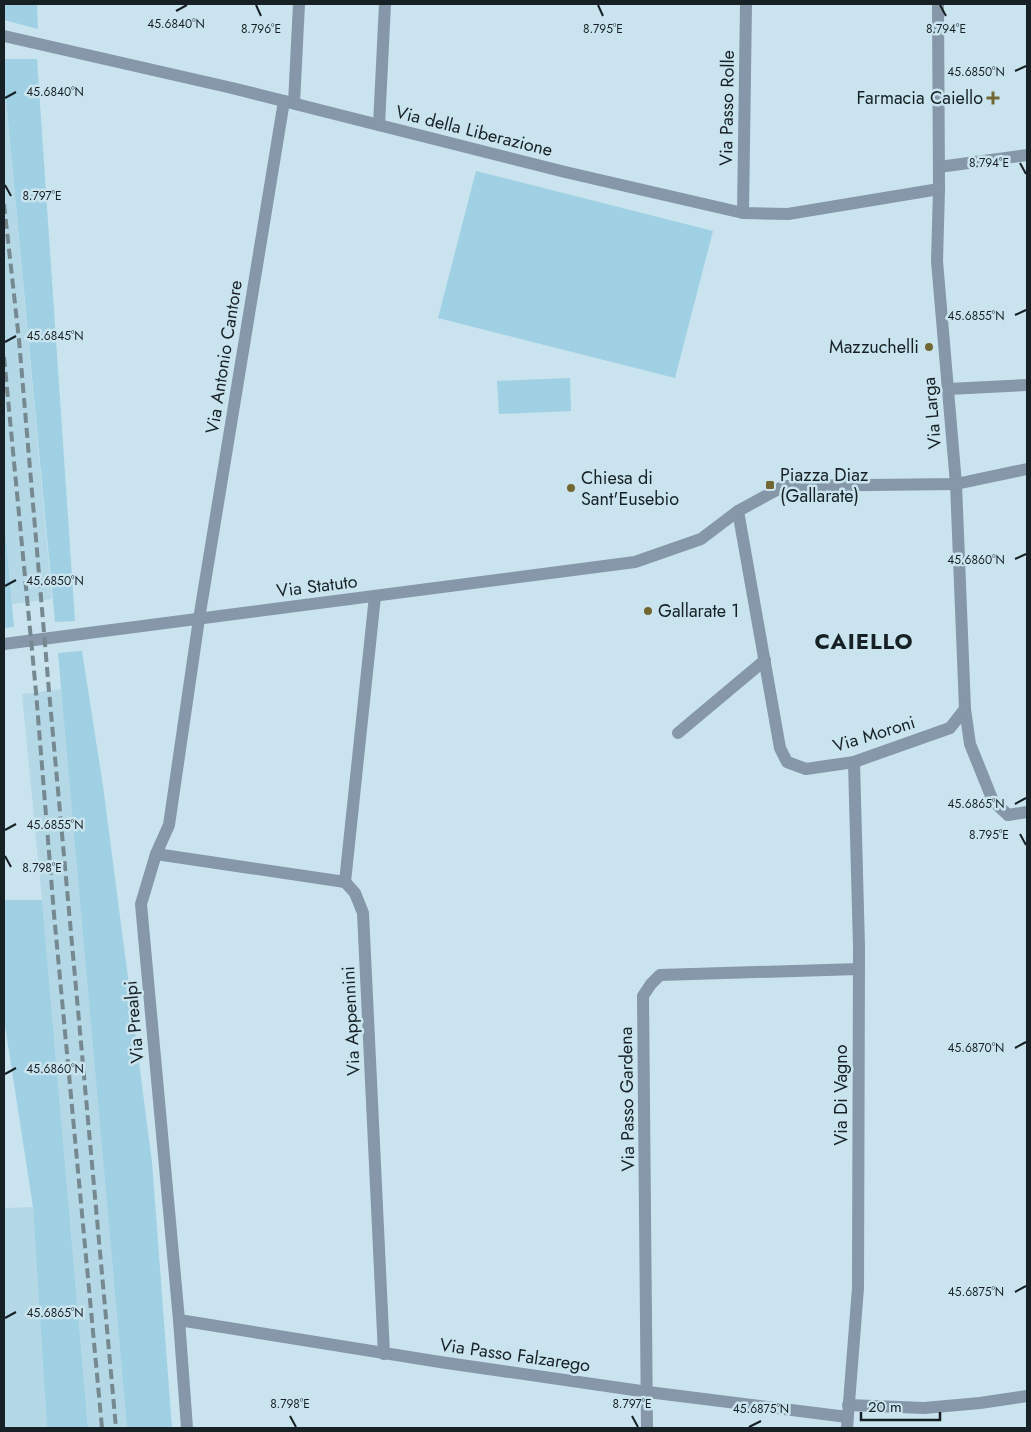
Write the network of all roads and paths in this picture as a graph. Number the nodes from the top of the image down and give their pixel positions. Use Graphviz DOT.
graph roads {
  1 [pos="299,4"];
  2 [pos="386,4"];
  3 [pos="746,4"];
  4 [pos="938,4"];
  5 [pos="4,36"];
  6 [pos="289,102"];
  7 [pos="379,125"];
  8 [pos="1027,155"];
  9 [pos="939,167"];
  10 [pos="939,189"];
  11 [pos="743,213"];
  12 [pos="1027,385"];
  13 [pos="948,389"];
  14 [pos="1027,469"];
  15 [pos="956,484"];
  16 [pos="738,511"];
  17 [pos="375,596"];
  18 [pos="199,619"];
  19 [pos="4,644"];
  20 [pos="765,660"];
  21 [pos="965,708"];
  22 [pos="678,733"];
  23 [pos="854,762"];
  24 [pos="1027,812"];
  25 [pos="156,854"];
  26 [pos="345,882"];
  27 [pos="859,969"];
  28 [pos="179,1320"];
  29 [pos="384,1354"];
  30 [pos="648,1392"];
  31 [pos="1027,1396"];
  32 [pos="848,1417"];
  33 [pos="187,1428"];
  34 [pos="647,1428"];
  1 -- 6 [label="street, Via Antonio Cantore"];
  2 -- 7 [label="street"];
  3 -- 11 [label="street, Via Passo Rolle"];
  4 -- 9 [label="street, Via Larga"];
  5 -- 6 [label="street, Via della Liberazione"];
  6 -- 7 [label="street, Via della Liberazione"];
  6 -- 18 [label="street, Via Antonio Cantore"];
  7 -- 11 [label="street, Via della Liberazione"];
  8 -- 9 [label="street"];
  9 -- 10 [label="street, Via Larga"];
  10 -- 11 [label="street, Via della Liberazione"];
  10 -- 13 [label="street, Via Larga"];
  12 -- 13 [label="street"];
  13 -- 15 [label="street, Via Larga"];
  14 -- 15 [label="street, Via Statuto"];
  15 -- 16 [label="street, Via Statuto"];
  15 -- 21 [label="street"];
  16 -- 17 [label="street, Via Statuto"];
  16 -- 20 [label="street, Via Moroni"];
  17 -- 18 [label="street, Via Statuto"];
  17 -- 26 [label="street"];
  18 -- 19 [label="street, Via Statuto"];
  18 -- 25 [label="street, Via Prealpi"];
  20 -- 22 [label="street"];
  20 -- 23 [label="street, Via Moroni"];
  21 -- 23 [label="street, Via Moroni"];
  21 -- 24 [label="street"];
  23 -- 27 [label="street, Via Di Vagno"];
  25 -- 26 [label="street"];
  25 -- 28 [label="street, Via Prealpi"];
  26 -- 29 [label="street, Via Appennini"];
  27 -- 30 [label="street, Via Passo Gardena"];
  27 -- 32 [label="street, Via Di Vagno"];
  28 -- 29 [label="street, Via Passo Falzarego"];
  28 -- 33 [label="street, Via Prealpi"];
  29 -- 30 [label="street, Via Passo Falzarego"];
  30 -- 32 [label="street, Via Passo Falzarego"];
  30 -- 34 [label="street, Via Passo Gardena"];
  31 -- 32 [label="street, Via Passo Falzarego"];
}
